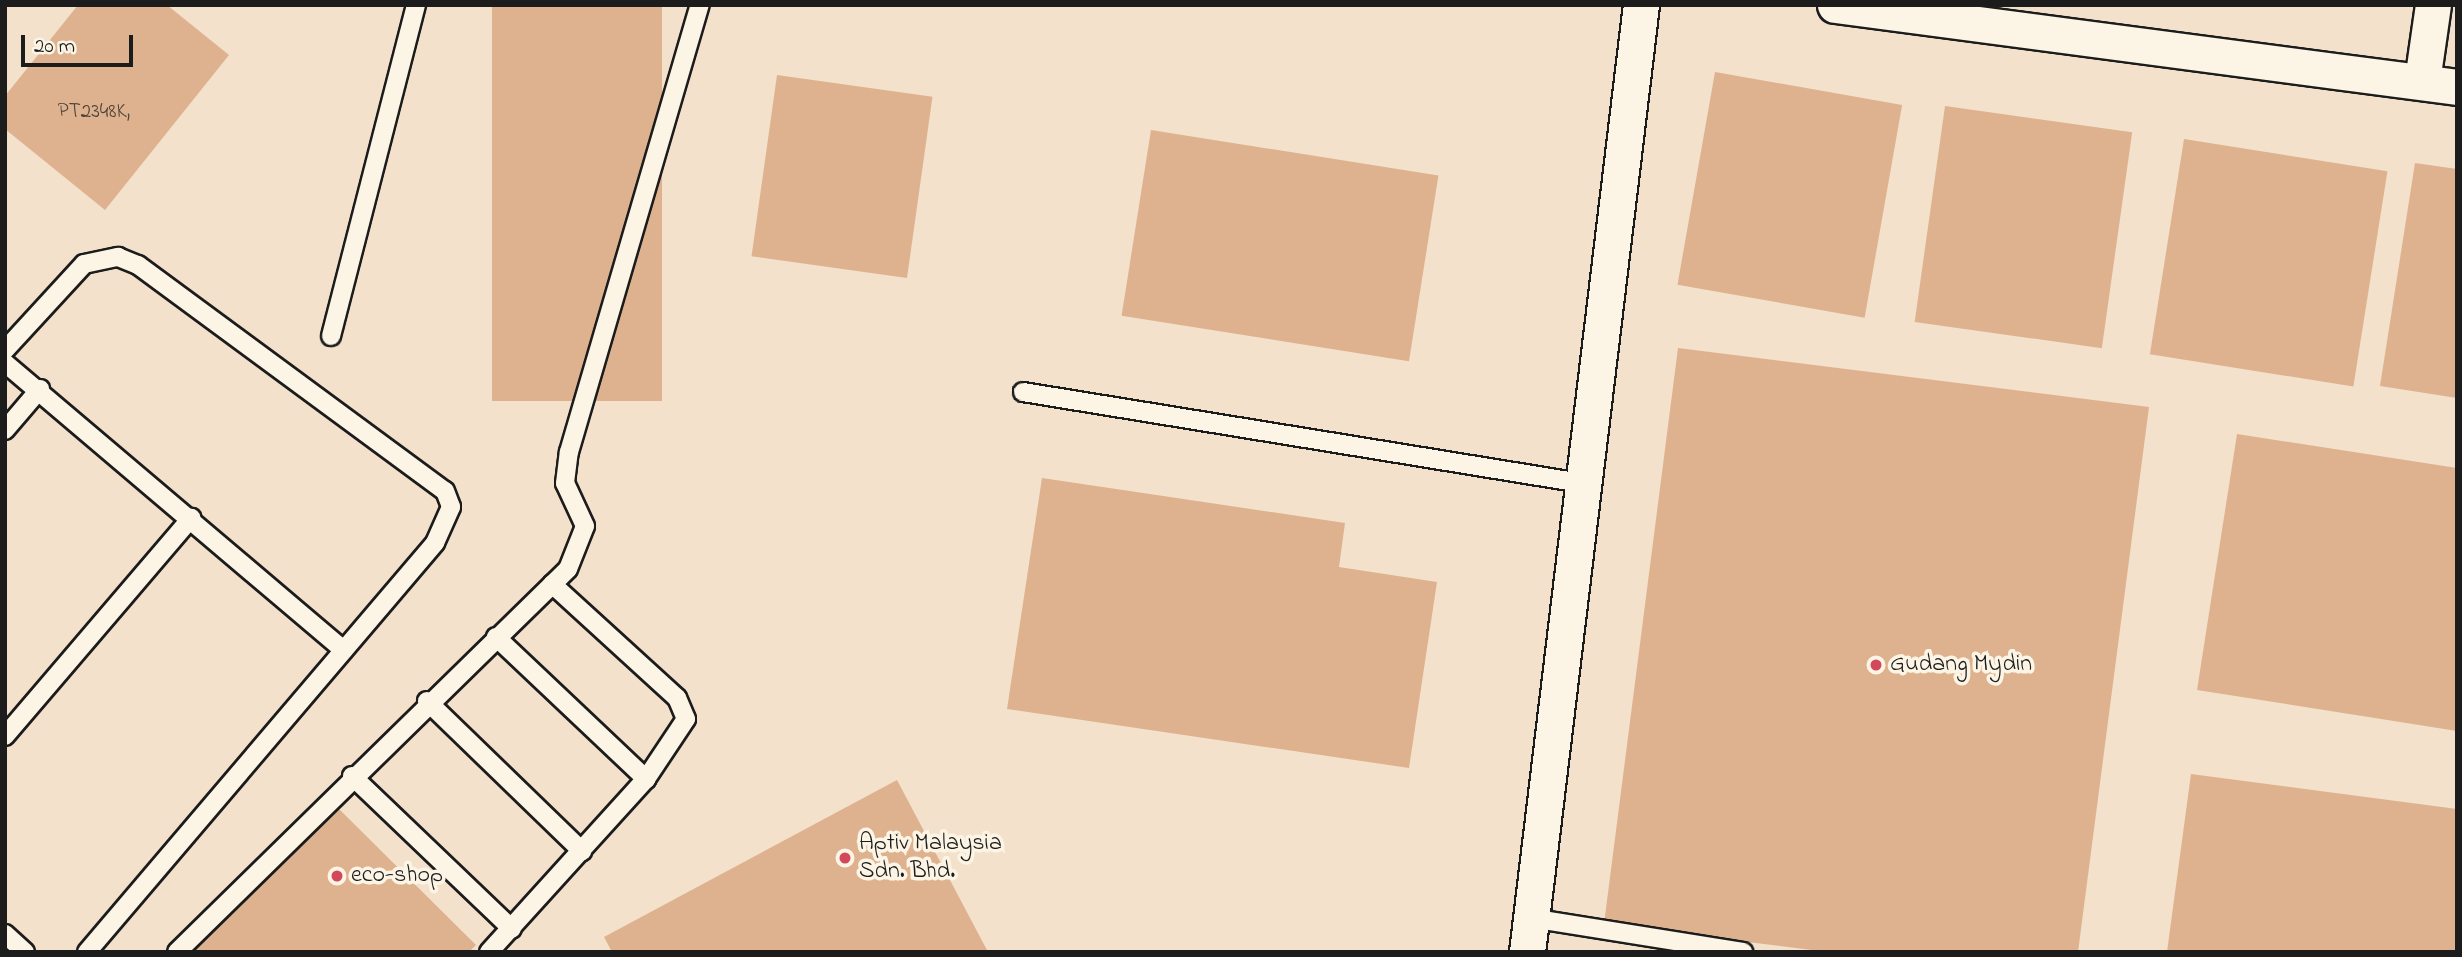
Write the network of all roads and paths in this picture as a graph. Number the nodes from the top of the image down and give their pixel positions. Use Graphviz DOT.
graph roads {
  1 [pos="416,5"];
  2 [pos="700,5"];
  3 [pos="1641,5"];
  4 [pos="1835,5"];
  5 [pos="2433,5"];
  6 [pos="2041,19"];
  7 [pos="2422,81"];
  8 [pos="2457,87"];
  9 [pos="331,336"];
  10 [pos="5,350"];
  11 [pos="5,363"];
  12 [pos="40,389"];
  13 [pos="1023,392"];
  14 [pos="5,430"];
  15 [pos="1581,483"];
  16 [pos="191,519"];
  17 [pos="552,584"];
  18 [pos="496,637"];
  19 [pos="344,650"];
  20 [pos="427,701"];
  21 [pos="5,736"];
  22 [pos="352,776"];
  23 [pos="646,779"];
  24 [pos="582,850"];
  25 [pos="1531,918"];
  26 [pos="512,929"];
  27 [pos="5,934"];
  28 [pos="25,952"];
  29 [pos="88,952"];
  30 [pos="177,952"];
  31 [pos="489,952"];
  32 [pos="1527,952"];
  33 [pos="1743,952"];
  1 -- 9 [label="lane"];
  2 -- 17 [label="lane"];
  3 -- 15 [label="street"];
  4 -- 6 [label="street"];
  5 -- 7 [label="street"];
  6 -- 7 [label="street"];
  7 -- 8 [label="street"];
  10 -- 19 [label="lane"];
  11 -- 12 [label="lane"];
  12 -- 14 [label="lane"];
  12 -- 16 [label="lane"];
  13 -- 15 [label="lane"];
  15 -- 25 [label="street"];
  16 -- 19 [label="lane"];
  16 -- 21 [label="lane"];
  17 -- 18 [label="lane"];
  17 -- 23 [label="lane"];
  18 -- 20 [label="lane"];
  18 -- 23 [label="lane"];
  19 -- 29 [label="lane"];
  20 -- 22 [label="lane"];
  20 -- 24 [label="lane"];
  22 -- 26 [label="lane"];
  22 -- 30 [label="lane"];
  23 -- 24 [label="lane"];
  24 -- 26 [label="lane"];
  25 -- 32 [label="street"];
  25 -- 33 [label="lane"];
  26 -- 31 [label="lane"];
  27 -- 28 [label="lane"];
}
